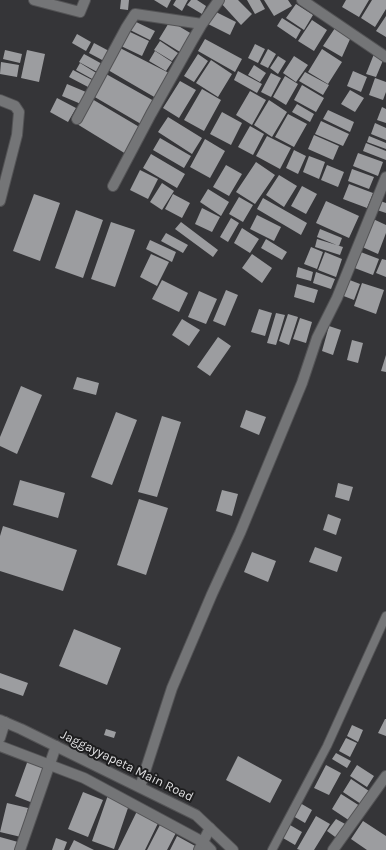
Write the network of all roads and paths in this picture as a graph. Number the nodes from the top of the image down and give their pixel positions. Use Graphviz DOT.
graph roads {
  1 [pos="34,0"];
  2 [pos="85,0"];
  3 [pos="219,0"];
  4 [pos="302,0"];
  5 [pos="202,24"];
  6 [pos="386,57"];
  7 [pos="0,100"];
  8 [pos="77,119"];
  9 [pos="386,177"];
  10 [pos="113,186"];
  11 [pos="0,201"];
  12 [pos="386,616"];
  13 [pos="2,721"];
  14 [pos="0,738"];
  15 [pos="0,746"];
  16 [pos="56,746"];
  17 [pos="50,764"];
  18 [pos="386,776"];
  19 [pos="140,787"];
  20 [pos="210,828"];
  21 [pos="201,846"];
  22 [pos="20,850"];
  23 [pos="211,850"];
  24 [pos="233,850"];
  25 [pos="272,850"];
  26 [pos="333,850"];
  1 -- 2 [label="street"];
  3 -- 5 [label="street"];
  4 -- 6 [label="street"];
  5 -- 8 [label="street"];
  5 -- 10 [label="street"];
  7 -- 11 [label="street"];
  9 -- 19 [label="street"];
  12 -- 25 [label="lane"];
  13 -- 14 [label="street"];
  13 -- 16 [label="street, Jaggayyapeta Main Road"];
  15 -- 17 [label="street"];
  16 -- 17 [label="street"];
  16 -- 19 [label="street, Jaggayyapeta Main Road"];
  17 -- 21 [label="street"];
  17 -- 22 [label="street"];
  18 -- 26 [label="street"];
  19 -- 20 [label="street, Jaggayyapeta Main Road"];
  20 -- 21 [label="street"];
  20 -- 24 [label="street, Jaggayyapeta Main Road"];
  21 -- 23 [label="street"];
}
